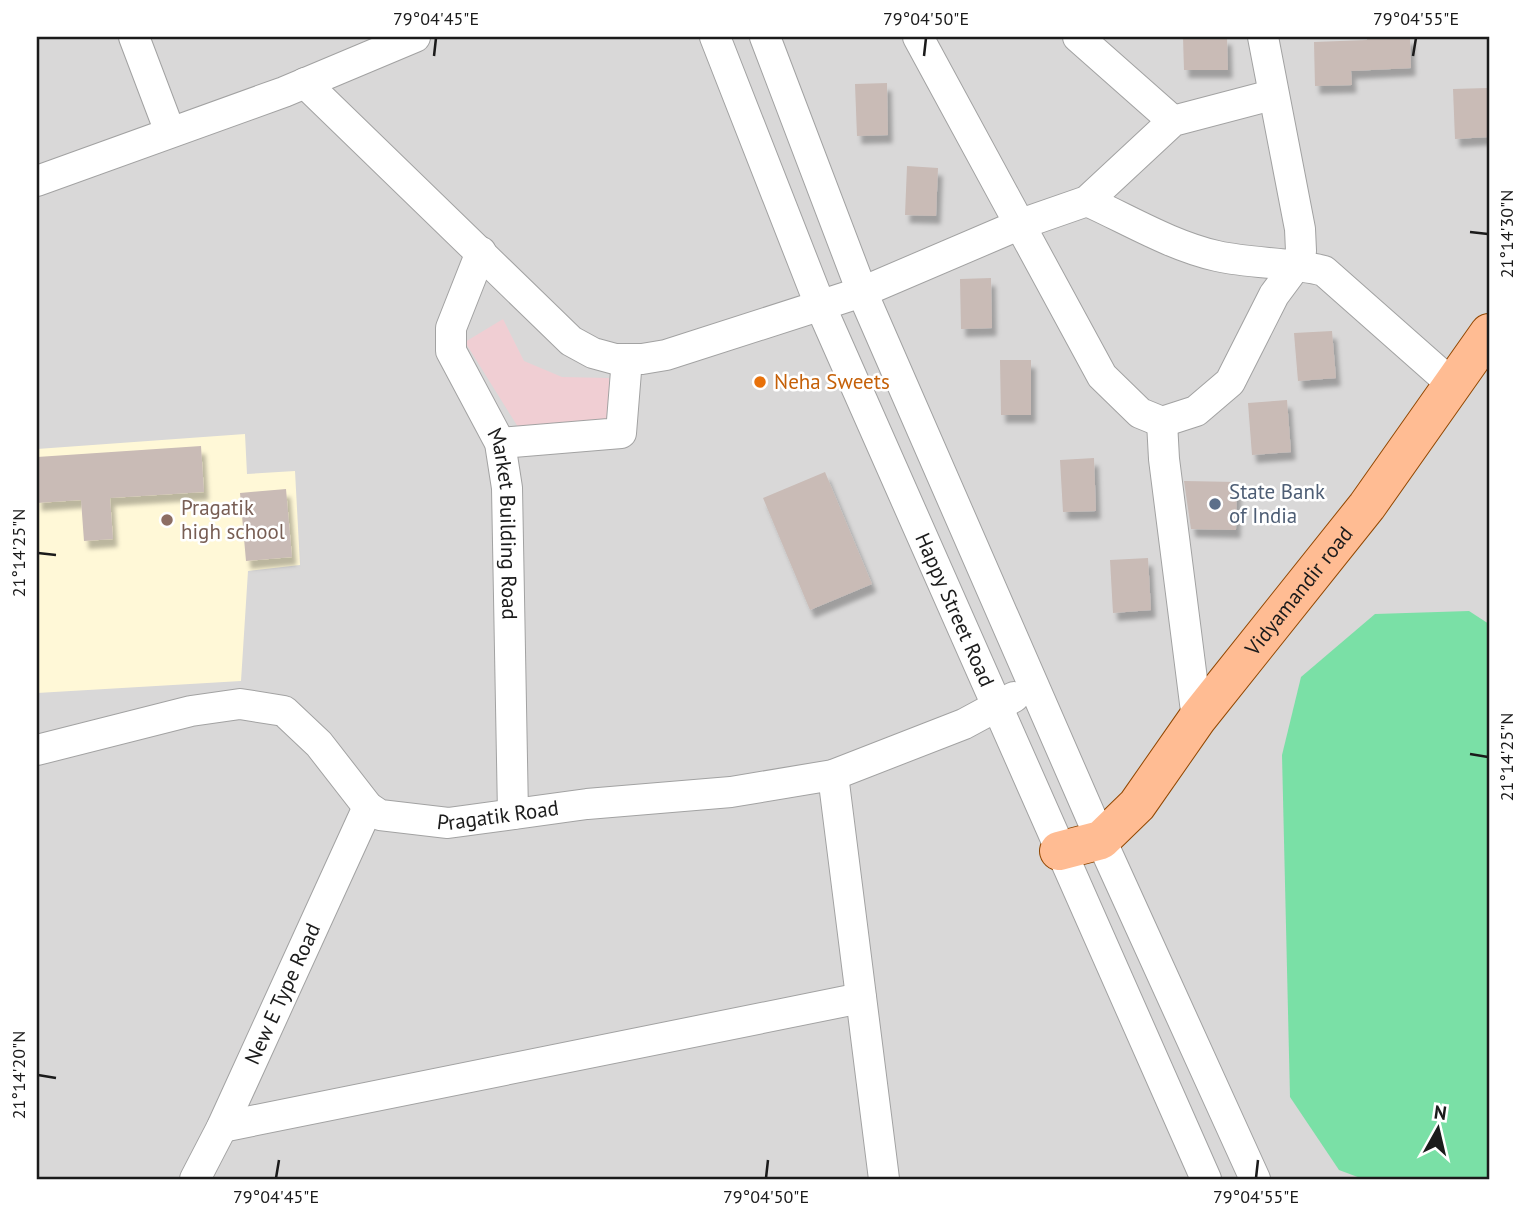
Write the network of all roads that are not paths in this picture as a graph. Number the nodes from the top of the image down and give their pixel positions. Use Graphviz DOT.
graph roads {
  1 [pos="134,37"];
  2 [pos="415,37"];
  3 [pos="715,37"];
  4 [pos="765,37"];
  5 [pos="918,37"];
  6 [pos="1078,37"];
  7 [pos="1263,37"];
  8 [pos="305,83"];
  9 [pos="1272,95"];
  10 [pos="1173,121"];
  11 [pos="170,132"];
  12 [pos="37,181"];
  13 [pos="1087,201"];
  14 [pos="1021,224"];
  15 [pos="481,252"];
  16 [pos="1297,264"];
  17 [pos="862,292"];
  18 [pos="820,305"];
  19 [pos="1489,333"];
  20 [pos="627,359"];
  21 [pos="1453,385"];
  22 [pos="1162,422"];
  23 [pos="499,443"];
  24 [pos="1034,690"];
  25 [pos="996,705"];
  26 [pos="1197,719"];
  27 [pos="37,750"];
  28 [pos="833,775"];
  29 [pos="1080,792"];
  30 [pos="1037,802"];
  31 [pos="368,807"];
  32 [pos="513,814"];
  33 [pos="1101,840"];
  34 [pos="1059,850"];
  35 [pos="1125,894"];
  36 [pos="1082,902"];
  37 [pos="861,998"];
  38 [pos="222,1127"];
  39 [pos="195,1179"];
  40 [pos="884,1179"];
  41 [pos="1206,1179"];
  42 [pos="1255,1179"];
  1 -- 11 [label="street"];
  2 -- 8 [label="street"];
  3 -- 18 [label="street, Happy Street Road"];
  4 -- 17 [label="street, Happy Street Road"];
  5 -- 14 [label="street"];
  6 -- 10 [label="street"];
  7 -- 9 [label="street"];
  8 -- 11 [label="street"];
  8 -- 15 [label="street"];
  9 -- 10 [label="street"];
  9 -- 16 [label="street"];
  10 -- 13 [label="street"];
  11 -- 12 [label="street"];
  13 -- 14 [label="street"];
  13 -- 16 [label="street"];
  14 -- 17 [label="street"];
  14 -- 22 [label="street"];
  15 -- 20 [label="street"];
  15 -- 23 [label="street, Market Building Road"];
  16 -- 21 [label="street"];
  16 -- 22 [label="street"];
  17 -- 18 [label="street"];
  17 -- 24 [label="street, Happy Street Road"];
  18 -- 20 [label="street"];
  18 -- 25 [label="street, Happy Street Road"];
  19 -- 21 [label="main road, Vidyamandir road"];
  20 -- 23 [label="street"];
  21 -- 26 [label="main road, Vidyamandir road"];
  22 -- 26 [label="street"];
  23 -- 32 [label="street, Market Building Road"];
  24 -- 25 [label="street, Pragatik Road"];
  24 -- 29 [label="street, Happy Street Road"];
  25 -- 28 [label="street, Pragatik Road"];
  25 -- 30 [label="street, Happy Street Road"];
  26 -- 33 [label="main road, Vidyamandir road"];
  27 -- 31 [label="street"];
  28 -- 32 [label="street, Pragatik Road"];
  28 -- 37 [label="street"];
  29 -- 30 [label="street"];
  29 -- 33 [label="street, Happy Street Road"];
  30 -- 34 [label="street, Happy Street Road"];
  31 -- 32 [label="street, Pragatik Road"];
  31 -- 38 [label="street, New E Type Road"];
  33 -- 34 [label="main road"];
  33 -- 35 [label="street, Happy Street Road"];
  34 -- 36 [label="street, Happy Street Road"];
  35 -- 36 [label="street"];
  35 -- 42 [label="street, Happy Street Road"];
  36 -- 41 [label="street, Happy Street Road"];
  37 -- 38 [label="street"];
  37 -- 40 [label="street"];
  38 -- 39 [label="street, New E Type Road"];
}
